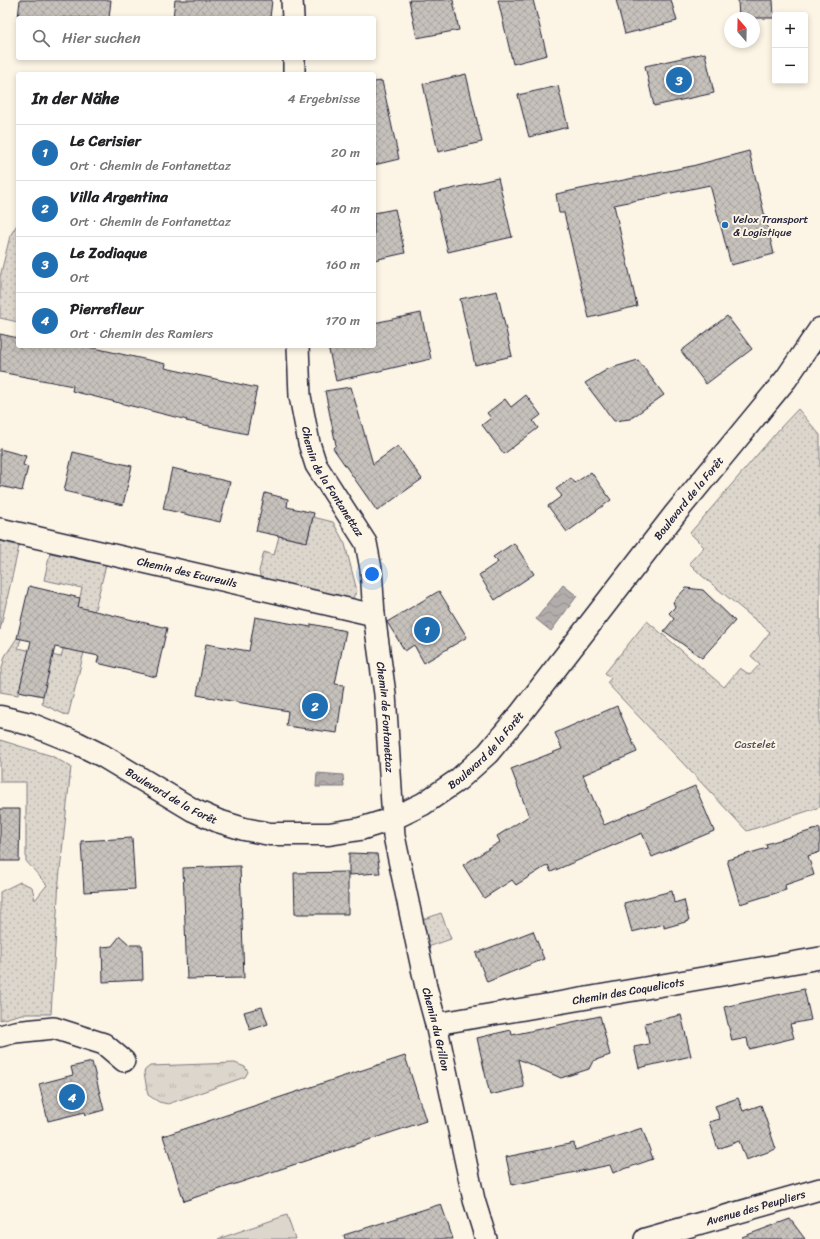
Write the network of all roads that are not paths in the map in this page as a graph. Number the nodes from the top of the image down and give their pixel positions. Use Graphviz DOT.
graph roads {
  1 [pos="292,0"];
  2 [pos="293,16"];
  3 [pos="294,60"];
  4 [pos="294,72"];
  5 [pos="820,330"];
  6 [pos="298,348"];
  7 [pos="0,529"];
  8 [pos="374,615"];
  9 [pos="0,717"];
  10 [pos="392,819"];
  11 [pos="820,958"];
  12 [pos="436,1024"];
  13 [pos="0,1036"];
  14 [pos="124,1061"];
  15 [pos="820,1189"];
  16 [pos="486,1239"];
  17 [pos="645,1239"];
  1 -- 2 [label="street"];
  3 -- 4 [label="street"];
  5 -- 10 [label="street, Boulevard de la Forêt"];
  6 -- 8 [label="street, Chemin de la Fontanettaz"];
  7 -- 8 [label="street, Chemin des Ecureuils"];
  8 -- 10 [label="street, Chemin de Fontanettaz"];
  9 -- 10 [label="street, Boulevard de la Forêt"];
  10 -- 12 [label="street, Chemin du Grillon"];
  11 -- 12 [label="street, Chemin des Coquelicots"];
  12 -- 16 [label="street, Chemin du Grillon"];
  13 -- 14 [label="street"];
  15 -- 17 [label="street, Avenue des Peupliers"];
}
